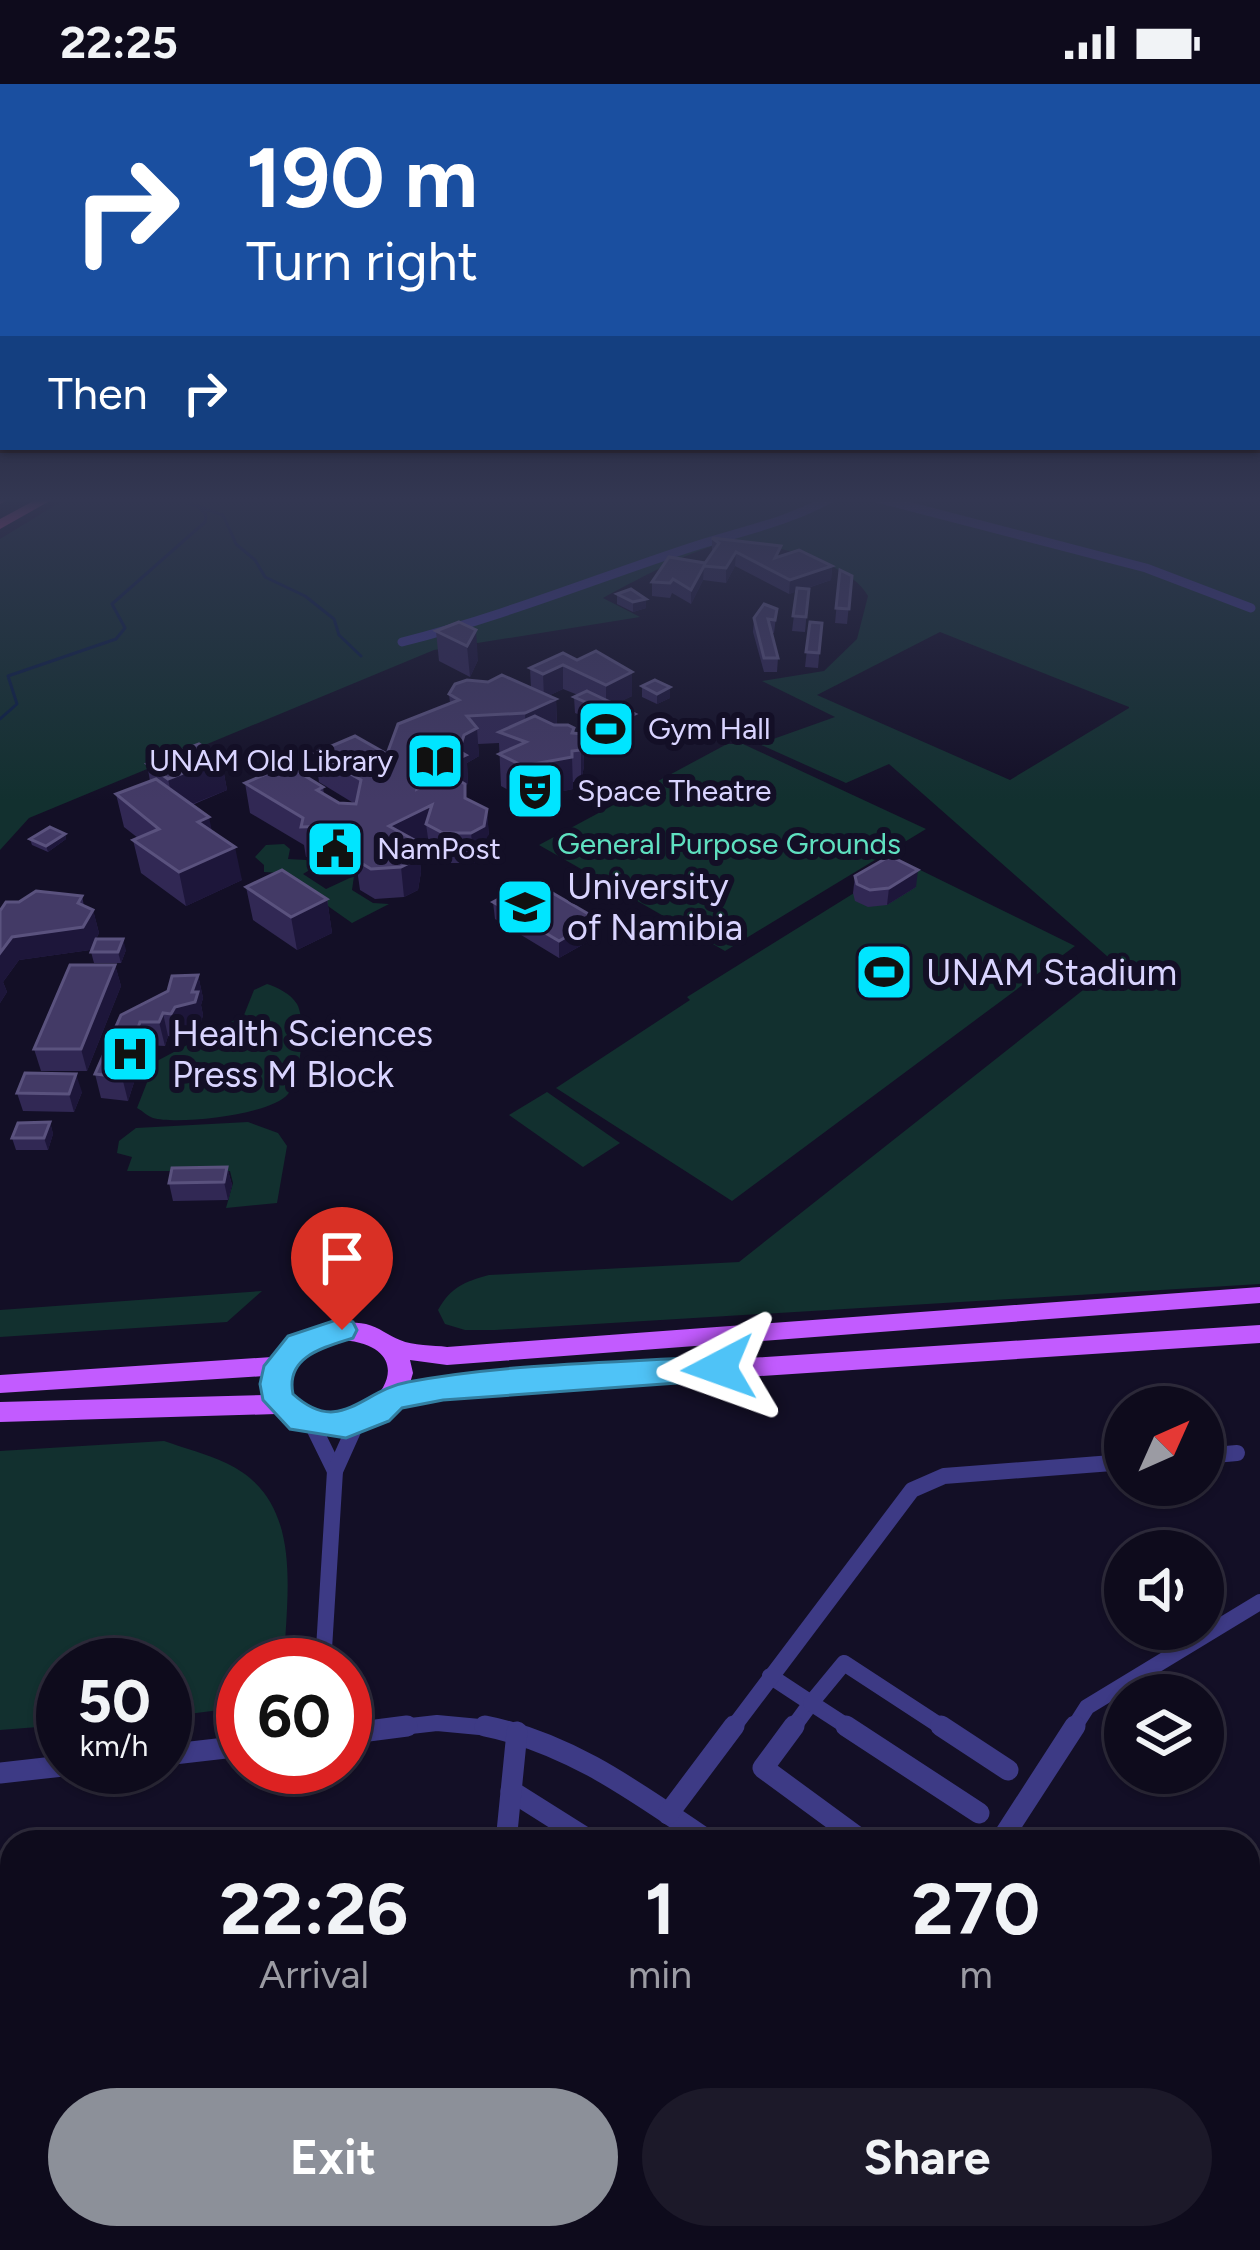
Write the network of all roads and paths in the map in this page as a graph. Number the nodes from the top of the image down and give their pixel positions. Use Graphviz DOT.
graph roads {
  1 [pos="547,599"];
  2 [pos="1227,599"];
  3 [pos="1251,608"];
  4 [pos="402,642"];
  5 [pos="1260,1295"];
  6 [pos="1260,1334"];
  7 [pos="392,1348"];
  8 [pos="0,1384"];
  9 [pos="397,1385"];
  10 [pos="290,1400"];
  11 [pos="0,1412"];
  12 [pos="357,1422"];
  13 [pos="1237,1454"];
  14 [pos="1224,1455"];
  15 [pos="1104,1464"];
  16 [pos="335,1471"];
  17 [pos="1260,1602"];
  18 [pos="325,1638"];
  19 [pos="770,1676"];
  20 [pos="811,1702"];
  21 [pos="372,1732"];
  22 [pos="517,1732"];
  23 [pos="36,1769"];
  24 [pos="1009,1771"];
  25 [pos="0,1773"];
  26 [pos="512,1791"];
  27 [pos="668,1814"];
  28 [pos="979,1814"];
  29 [pos="507,1830"];
  30 [pos="573,1830"];
  31 [pos="692,1830"];
  32 [pos="848,1830"];
  33 [pos="1008,1830"];
  1 -- 4 [label="street"];
  2 -- 3 [label="street"];
  5 -- 7 [label="main road"];
  6 -- 9 [label="main road"];
  7 -- 9 [label="main road"];
  7 -- 10 [label="main road"];
  8 -- 10 [label="main road"];
  9 -- 12 [label="main road"];
  10 -- 11 [label="main road"];
  10 -- 12 [label="main road"];
  10 -- 16 [label="street"];
  12 -- 16 [label="street"];
  13 -- 14 [label="street"];
  15 -- 19 [label="street"];
  16 -- 18 [label="street"];
  17 -- 33 [label="street"];
  19 -- 20 [label="street"];
  19 -- 27 [label="street"];
  20 -- 24 [label="street"];
  20 -- 28 [label="street"];
  20 -- 32 [label="street"];
  21 -- 22 [label="street"];
  22 -- 26 [label="street"];
  22 -- 27 [label="street"];
  23 -- 25 [label="street"];
  26 -- 29 [label="street"];
  26 -- 30 [label="street"];
  27 -- 31 [label="street"];
}
